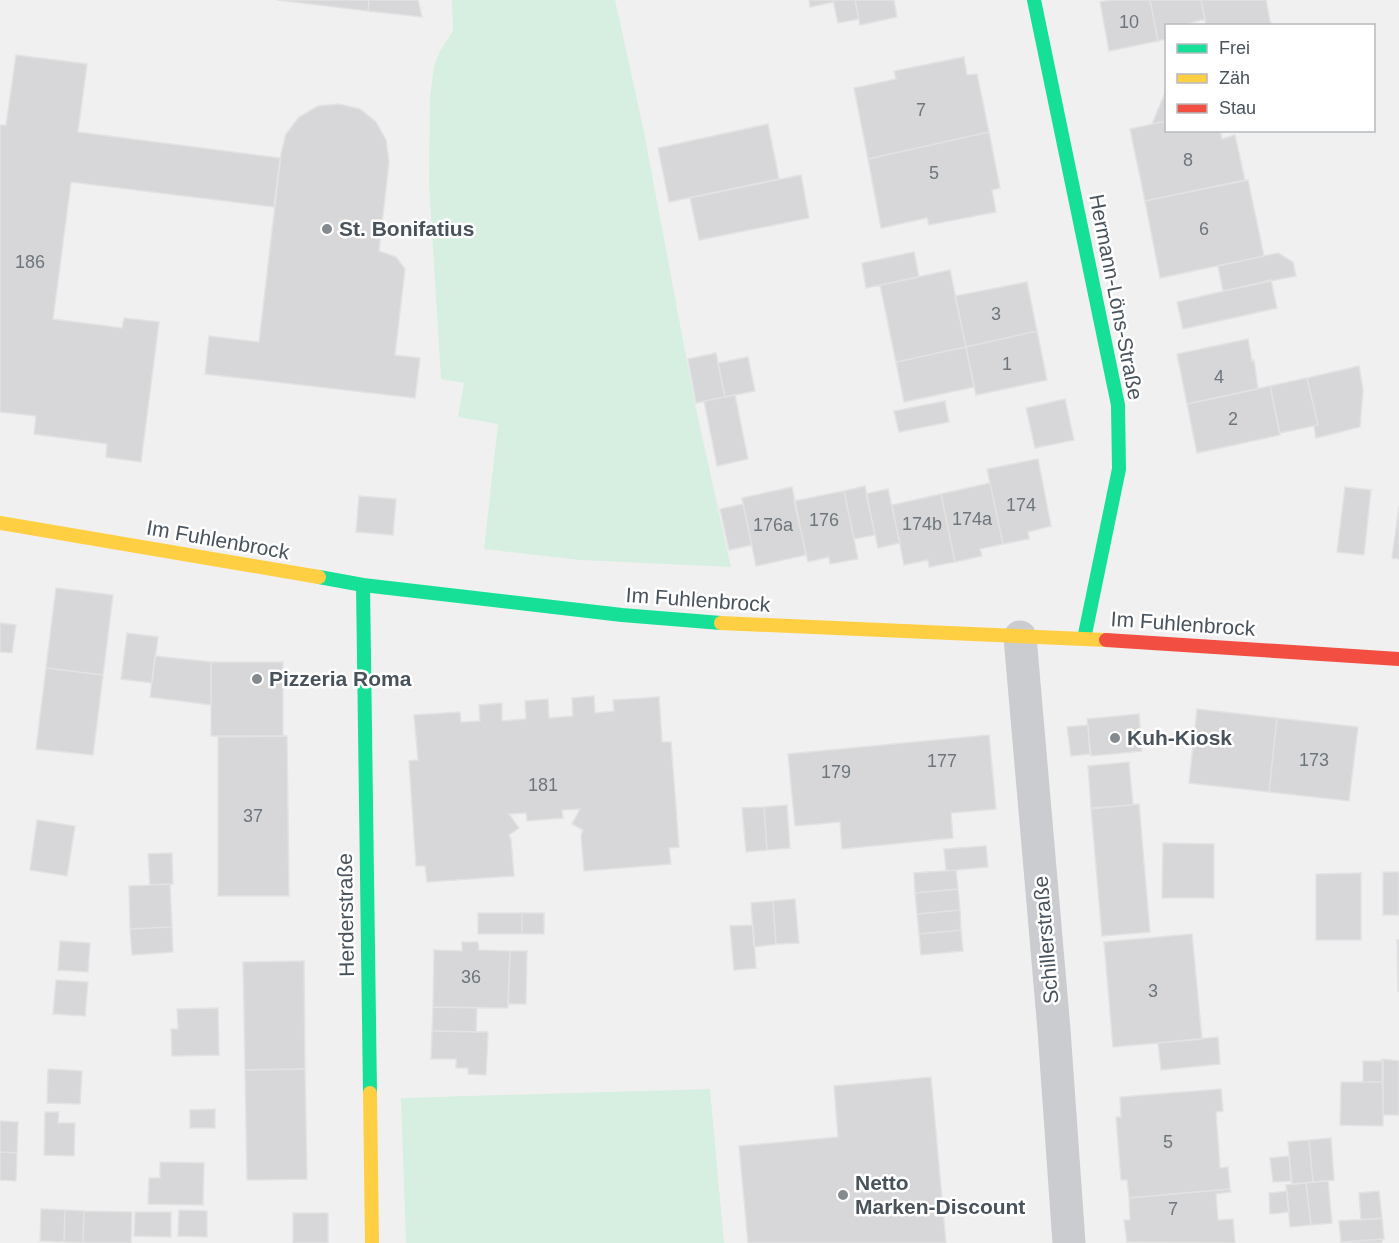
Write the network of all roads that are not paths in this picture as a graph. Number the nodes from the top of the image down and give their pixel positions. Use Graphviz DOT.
graph roads {
  1 [pos="1034,0"];
  2 [pos="0,523"];
  3 [pos="363,585"];
  4 [pos="1020,637"];
  5 [pos="1083,639"];
  6 [pos="1399,659"];
  7 [pos="372,1243"];
  8 [pos="1069,1243"];
  1 -- 5 [label="street, Hermann-Löns-Straße"];
  2 -- 3 [label="street, Im Fuhlenbrock"];
  3 -- 4 [label="street, Im Fuhlenbrock"];
  3 -- 7 [label="street, Herderstraße"];
  4 -- 5 [label="street, Im Fuhlenbrock"];
  4 -- 8 [label="street, Schillerstraße"];
  5 -- 6 [label="street, Im Fuhlenbrock"];
}
